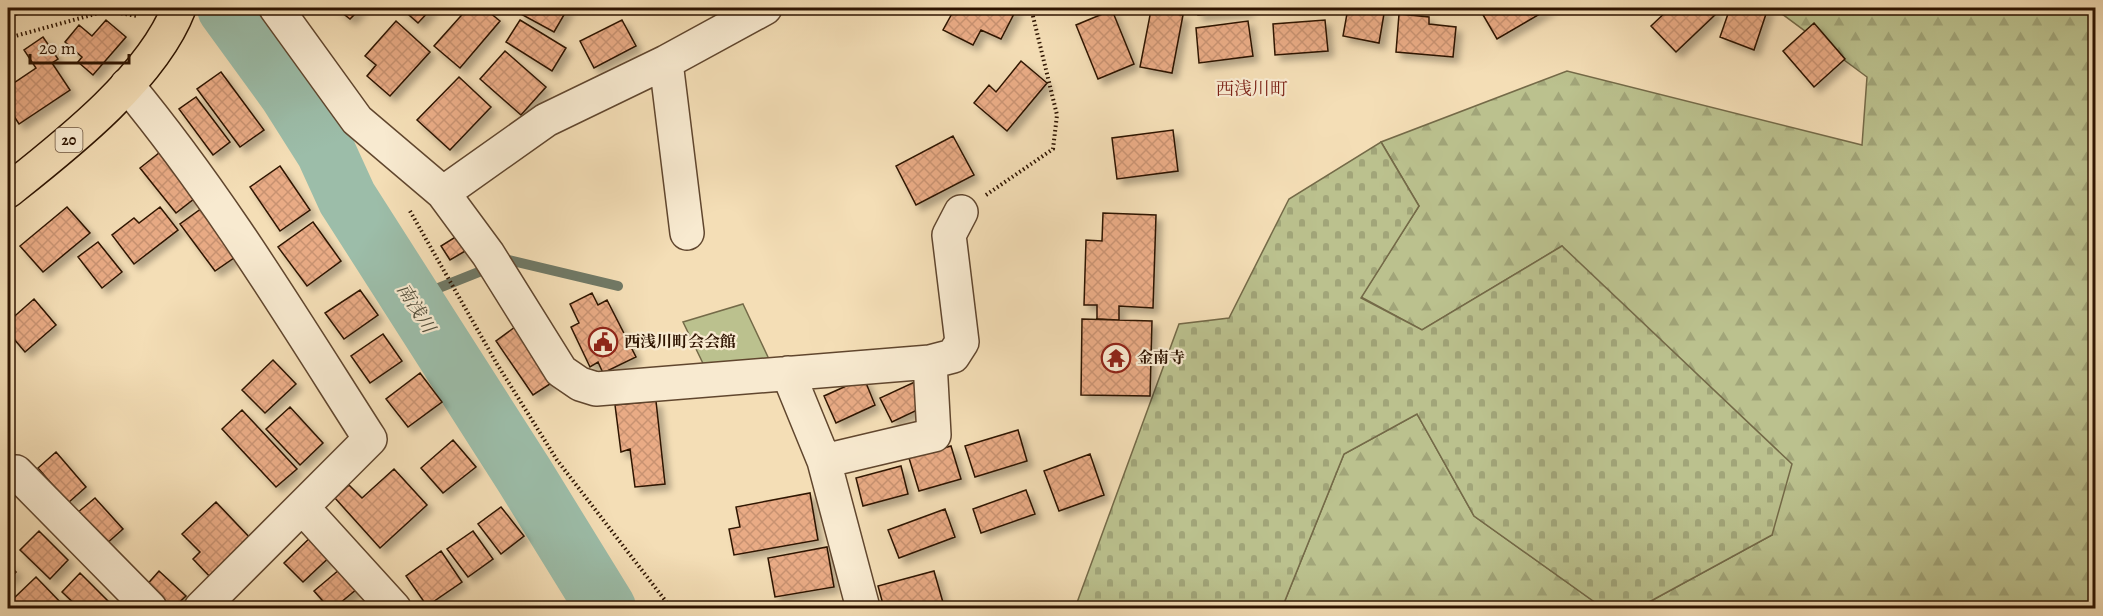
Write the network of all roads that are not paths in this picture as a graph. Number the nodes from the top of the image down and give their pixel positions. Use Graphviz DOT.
graph roads {
  1 [pos="276,8"];
  2 [pos="765,8"];
  3 [pos="165,15"];
  4 [pos="666,62"];
  5 [pos="127,85"];
  6 [pos="8,191"];
  7 [pos="443,192"];
  8 [pos="961,212"];
  9 [pos="687,233"];
  10 [pos="930,362"];
  11 [pos="788,373"];
  12 [pos="824,461"];
  13 [pos="16,472"];
  14 [pos="302,507"];
  15 [pos="150,609"];
  16 [pos="201,609"];
  17 [pos="394,609"];
  18 [pos="863,609"];
  1 -- 7 [label="street"];
  2 -- 4 [label="street"];
  3 -- 5 [label="highway, 20"];
  4 -- 7 [label="street"];
  4 -- 9 [label="street"];
  5 -- 6 [label="highway, 20"];
  5 -- 14 [label="street"];
  7 -- 11 [label="street"];
  8 -- 10 [label="street"];
  10 -- 11 [label="street"];
  10 -- 12 [label="street"];
  11 -- 12 [label="street"];
  12 -- 18 [label="street"];
  13 -- 15 [label="street"];
  14 -- 16 [label="street"];
  14 -- 17 [label="street"];
}
